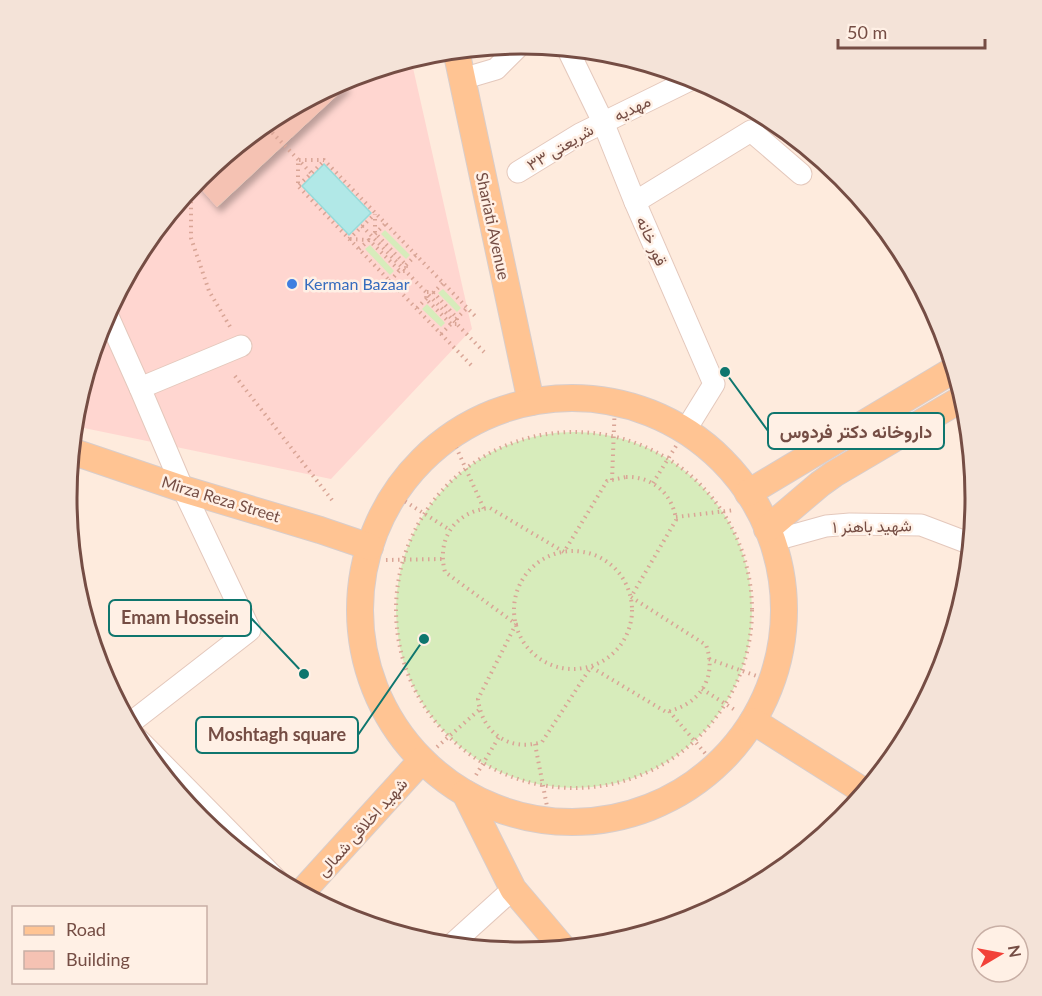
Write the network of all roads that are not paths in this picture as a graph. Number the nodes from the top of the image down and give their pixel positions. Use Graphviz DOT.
graph roads {
  1 [pos="511,54"];
  2 [pos="571,57"];
  3 [pos="458,59"];
  4 [pos="462,79"];
  5 [pos="681,84"];
  6 [pos="603,122"];
  7 [pos="518,172"];
  8 [pos="801,174"];
  9 [pos="635,202"];
  10 [pos="112,326"];
  11 [pos="241,346"];
  12 [pos="947,375"];
  13 [pos="140,388"];
  14 [pos="531,402"];
  15 [pos="954,403"];
  16 [pos="685,431"];
  17 [pos="80,454"];
  18 [pos="183,489"];
  19 [pos="761,518"];
  20 [pos="963,541"];
  21 [pos="368,554"];
  22 [pos="135,719"];
  23 [pos="753,721"];
  24 [pos="422,760"];
  25 [pos="178,780"];
  26 [pos="858,787"];
  27 [pos="465,793"];
  28 [pos="235,838"];
  29 [pos="307,887"];
  30 [pos="513,889"];
  31 [pos="459,937"];
  32 [pos="556,940"];
  1 -- 4 [label="street"];
  2 -- 6 [label="street, قور خانه"];
  3 -- 4 [label="main road, Shariati Avenue"];
  4 -- 14 [label="main road, Shariati Avenue"];
  5 -- 6 [label="street, مهدیه"];
  6 -- 7 [label="street, شریعتی ۳۳"];
  6 -- 9 [label="street, قور خانه"];
  8 -- 9 [label="street"];
  9 -- 16 [label="street, قور خانه"];
  10 -- 13 [label="street"];
  11 -- 13 [label="street"];
  12 -- 19 [label="main road"];
  13 -- 18 [label="street"];
  14 -- 16 [label="main road"];
  14 -- 21 [label="main road"];
  15 -- 19 [label="main road"];
  16 -- 19 [label="main road"];
  17 -- 18 [label="main road, Mirza Reza Street"];
  18 -- 21 [label="main road, Mirza Reza Street"];
  18 -- 22 [label="street"];
  19 -- 20 [label="street, شهید باهنر ۱"];
  19 -- 23 [label="main road"];
  21 -- 24 [label="main road"];
  23 -- 26 [label="main road"];
  23 -- 27 [label="main road"];
  24 -- 27 [label="main road"];
  24 -- 29 [label="main road, شهید اخلاقی شمالی"];
  25 -- 28 [label="street"];
  27 -- 30 [label="main road"];
  30 -- 31 [label="street"];
  30 -- 32 [label="main road"];
}
